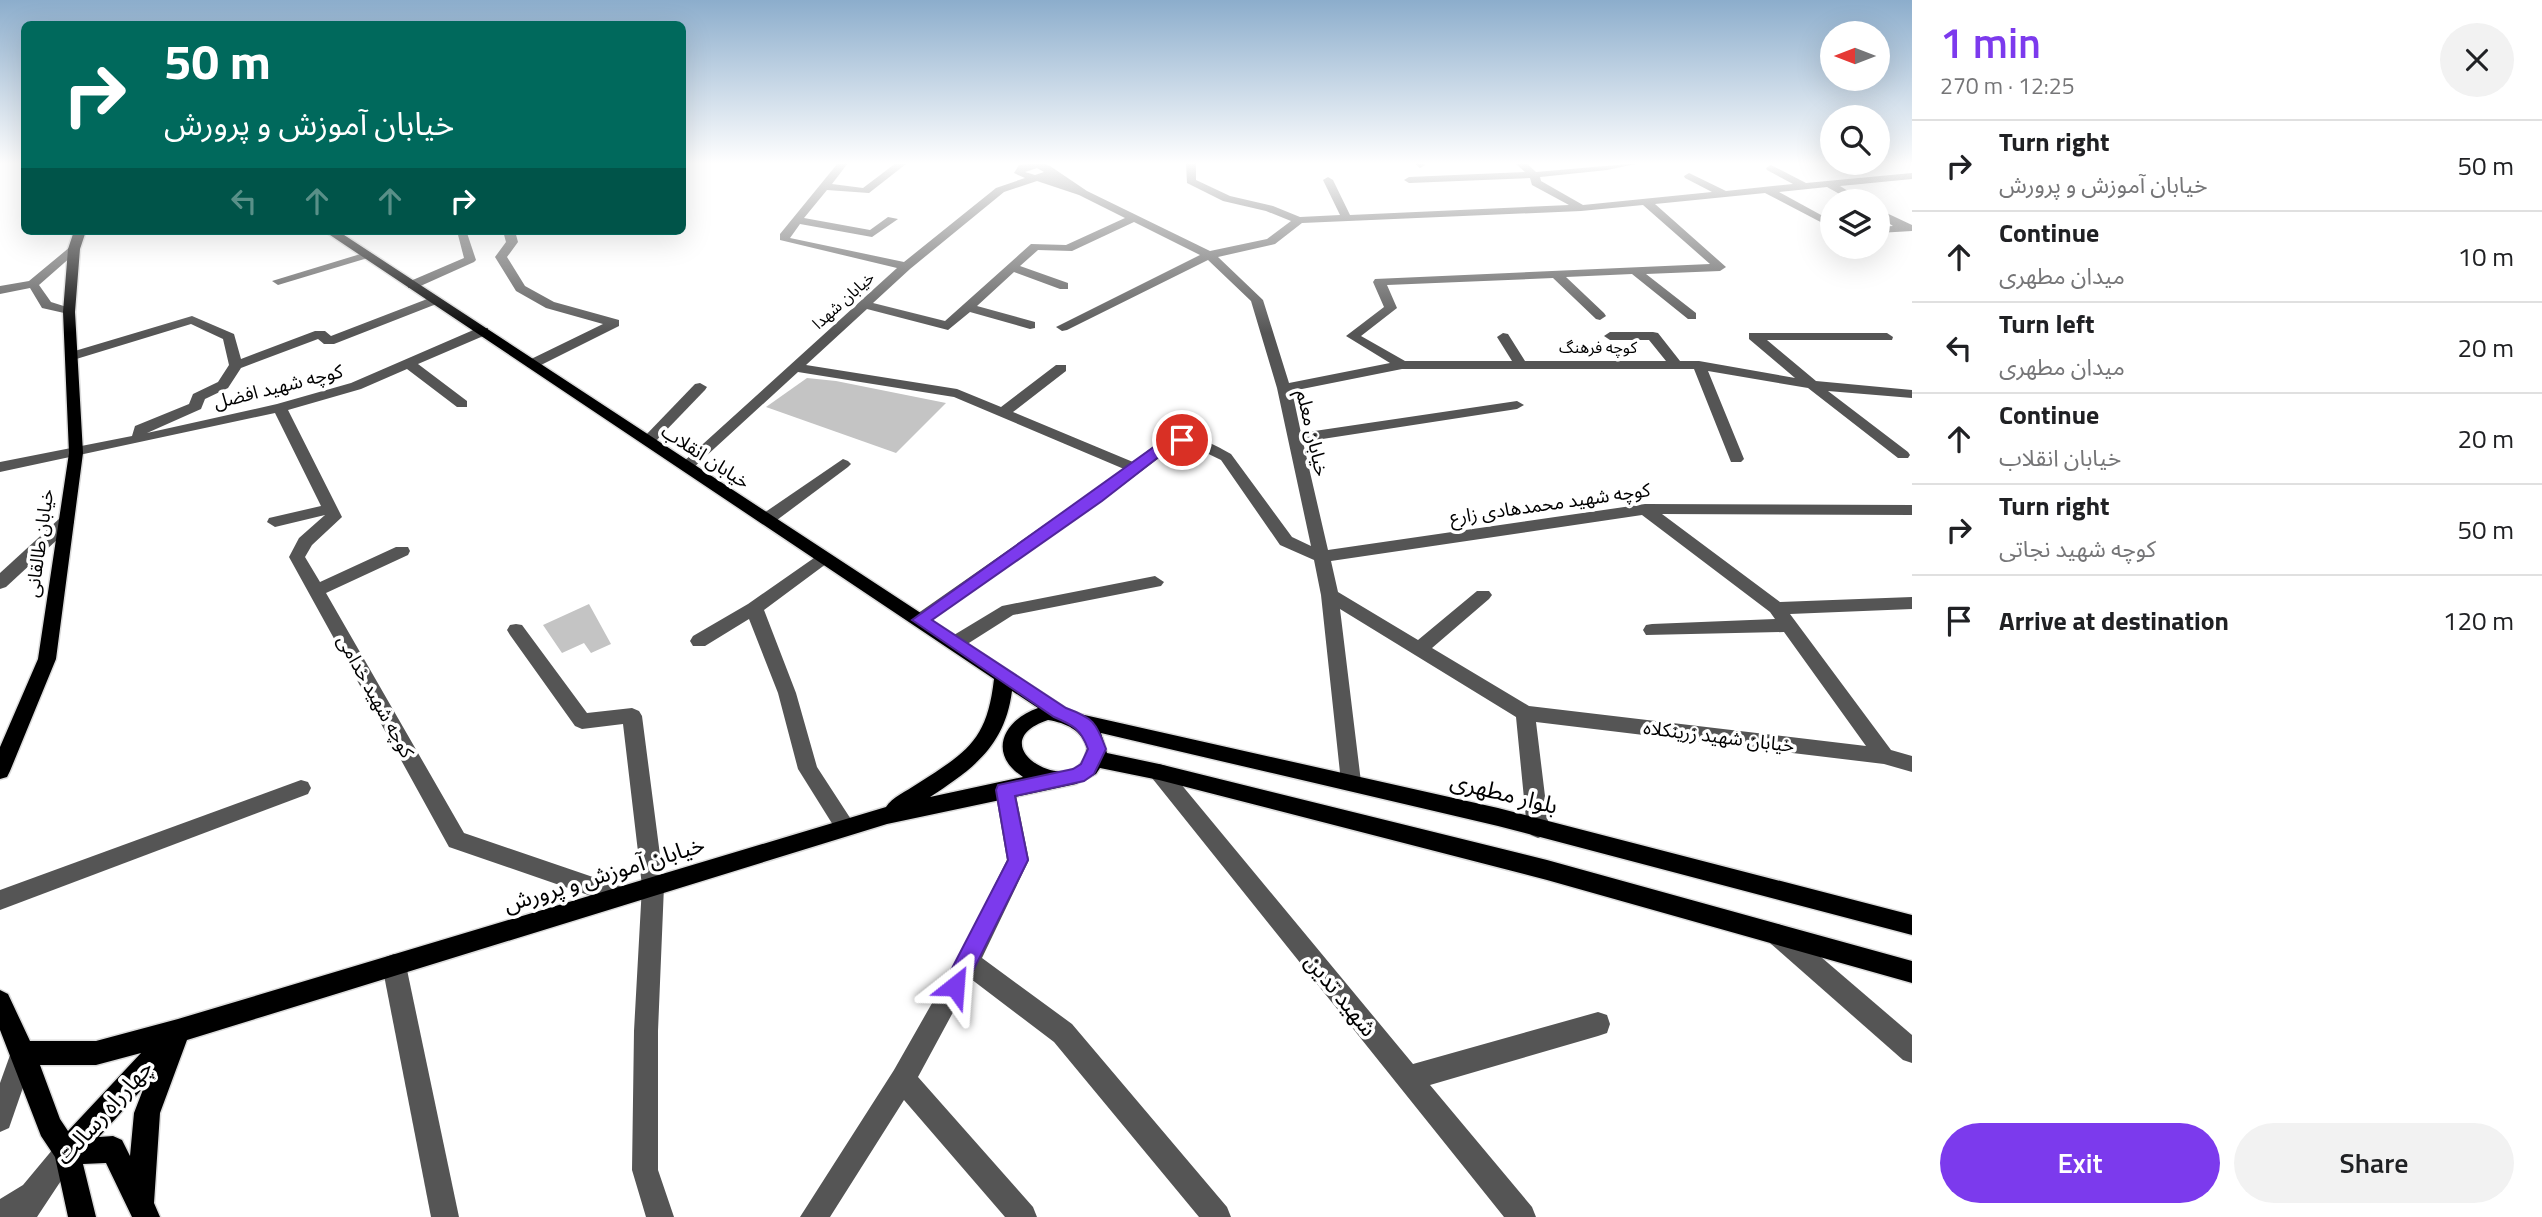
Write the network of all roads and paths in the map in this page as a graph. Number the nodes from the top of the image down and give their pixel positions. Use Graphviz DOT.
graph roads {
  1 [pos="796,220"];
  2 [pos="891,220"];
  3 [pos="963,220"];
  4 [pos="1130,220"];
  5 [pos="1138,220"];
  6 [pos="1299,220"];
  7 [pos="1309,220"];
  8 [pos="1666,220"];
  9 [pos="1908,228"];
  10 [pos="1890,229"];
  11 [pos="79,235"];
  12 [pos="336,235"];
  13 [pos="462,235"];
  14 [pos="510,235"];
  15 [pos="74,248"];
  16 [pos="367,255"];
  17 [pos="1209,255"];
  18 [pos="906,266"];
  19 [pos="1012,267"];
  20 [pos="1633,269"];
  21 [pos="1555,272"];
  22 [pos="278,281"];
  23 [pos="33,284"];
  24 [pos="412,285"];
  25 [pos="1064,286"];
  26 [pos="0,290"];
  27 [pos="435,300"];
  28 [pos="864,304"];
  29 [pos="968,308"];
  30 [pos="69,312"];
  31 [pos="1600,316"];
  32 [pos="1692,316"];
  33 [pos="1030,325"];
  34 [pos="1062,327"];
  35 [pos="482,331"];
  36 [pos="1610,336"];
  37 [pos="1503,337"];
  38 [pos="1887,337"];
  39 [pos="73,356"];
  40 [pos="532,364"];
  41 [pos="236,365"];
  42 [pos="411,365"];
  43 [pos="1402,365"];
  44 [pos="1521,365"];
  45 [pos="1676,365"];
  46 [pos="1699,365"];
  47 [pos="794,367"];
  48 [pos="1062,368"];
  49 [pos="1812,386"];
  50 [pos="700,387"];
  51 [pos="1284,388"];
  52 [pos="1912,394"];
  53 [pos="462,404"];
  54 [pos="1517,405"];
  55 [pos="280,408"];
  56 [pos="1002,413"];
  57 [pos="139,439"];
  58 [pos="1294,439"];
  59 [pos="648,441"];
  60 [pos="76,453"];
  61 [pos="1903,455"];
  62 [pos="1736,459"];
  63 [pos="843,464"];
  64 [pos="687,466"];
  65 [pos="0,467"];
  66 [pos="1134,468"];
  67 [pos="331,509"];
  68 [pos="1645,509"];
  69 [pos="1912,510"];
  70 [pos="767,519"];
  71 [pos="66,522"];
  72 [pos="275,522"];
  73 [pos="402,551"];
  74 [pos="824,556"];
  75 [pos="1321,557"];
  76 [pos="1155,582"];
  77 [pos="0,583"];
  78 [pos="316,591"];
  79 [pos="1330,595"];
  80 [pos="1483,595"];
  81 [pos="1912,603"];
  82 [pos="754,608"];
  83 [pos="1776,608"];
  84 [pos="920,620"];
  85 [pos="1788,625"];
  86 [pos="516,630"];
  87 [pos="1652,630"];
  88 [pos="699,640"];
  89 [pos="955,643"];
  90 [pos="1419,649"];
  91 [pos="1004,676"];
  92 [pos="1060,712"];
  93 [pos="1525,712"];
  94 [pos="1082,721"];
  95 [pos="1884,756"];
  96 [pos="1095,759"];
  97 [pos="1912,764"];
  98 [pos="0,771"];
  99 [pos="1159,772"];
  100 [pos="1049,780"];
  101 [pos="1351,782"];
  102 [pos="302,788"];
  103 [pos="1005,790"];
  104 [pos="887,815"];
  105 [pos="845,827"];
  106 [pos="1538,829"];
  107 [pos="653,886"];
  108 [pos="620,896"];
  109 [pos="0,900"];
  110 [pos="1912,925"];
  111 [pos="1776,933"];
  112 [pos="968,962"];
  113 [pos="394,965"];
  114 [pos="1912,972"];
  115 [pos="0,1002"];
  116 [pos="1598,1024"];
  117 [pos="178,1031"];
  118 [pos="1912,1051"];
  119 [pos="23,1053"];
  120 [pos="903,1079"];
  121 [pos="1409,1079"];
  122 [pos="0,1119"];
  123 [pos="67,1152"];
  124 [pos="27,1206"];
  125 [pos="143,1210"];
  126 [pos="0,1214"];
  127 [pos="82,1217"];
  128 [pos="445,1217"];
  129 [pos="660,1217"];
  130 [pos="814,1217"];
  131 [pos="1023,1217"];
  132 [pos="1217,1217"];
  133 [pos="1522,1217"];
  1 -- 2 [label="street"];
  1 -- 18 [label="street"];
  3 -- 18 [label="street, خیابان شهدا"];
  4 -- 19 [label="street"];
  5 -- 17 [label="street, خیابان معلم"];
  6 -- 7 [label="street"];
  6 -- 17 [label="street"];
  8 -- 20 [label="street"];
  9 -- 10 [label="street"];
  11 -- 15 [label="main road, خیابان طالقانی"];
  12 -- 16 [label="main road, خیابان انقلاب"];
  13 -- 24 [label="street"];
  14 -- 40 [label="street"];
  15 -- 23 [label="street"];
  15 -- 30 [label="main road, خیابان طالقانی"];
  16 -- 22 [label="street"];
  16 -- 24 [label="main road, خیابان انقلاب"];
  17 -- 34 [label="street"];
  17 -- 51 [label="street, خیابان معلم"];
  18 -- 28 [label="street, خیابان شهدا"];
  19 -- 25 [label="street"];
  19 -- 29 [label="street"];
  20 -- 21 [label="street"];
  20 -- 32 [label="street"];
  21 -- 31 [label="street"];
  21 -- 43 [label="street"];
  23 -- 26 [label="street"];
  23 -- 30 [label="street"];
  24 -- 27 [label="main road, خیابان انقلاب"];
  27 -- 35 [label="main road, خیابان انقلاب"];
  27 -- 41 [label="street"];
  28 -- 29 [label="street"];
  28 -- 47 [label="street, خیابان شهدا"];
  29 -- 33 [label="street"];
  30 -- 39 [label="main road, خیابان طالقانی"];
  35 -- 40 [label="main road, خیابان انقلاب"];
  35 -- 42 [label="street, کوچه شهید افضل"];
  36 -- 45 [label="street"];
  37 -- 44 [label="street"];
  38 -- 49 [label="street"];
  39 -- 41 [label="street"];
  39 -- 60 [label="main road, خیابان طالقانی"];
  40 -- 59 [label="main road, خیابان انقلاب"];
  41 -- 57 [label="street"];
  42 -- 53 [label="street"];
  42 -- 55 [label="street, کوچه شهید افضل"];
  43 -- 44 [label="street, کوچه فرهنگ"];
  43 -- 51 [label="street, کوچه فرهنگ"];
  44 -- 45 [label="street, کوچه فرهنگ"];
  45 -- 46 [label="street, کوچه فرهنگ"];
  46 -- 49 [label="street, کوچه فرهنگ"];
  46 -- 62 [label="street"];
  47 -- 56 [label="street"];
  47 -- 64 [label="street, خیابان شهدا"];
  48 -- 56 [label="street"];
  49 -- 52 [label="street, کوچه فرهنگ"];
  49 -- 61 [label="street"];
  50 -- 59 [label="street"];
  51 -- 58 [label="street, خیابان معلم"];
  54 -- 58 [label="street"];
  55 -- 57 [label="street, کوچه شهید افضل"];
  55 -- 67 [label="street"];
  56 -- 66 [label="street"];
  57 -- 60 [label="street, کوچه شهید افضل"];
  58 -- 75 [label="street, خیابان معلم"];
  59 -- 64 [label="main road, خیابان انقلاب"];
  60 -- 65 [label="street, کوچه شهید افضل"];
  60 -- 71 [label="main road, خیابان طالقانی"];
  63 -- 70 [label="street"];
  64 -- 70 [label="main road, خیابان انقلاب"];
  66 -- 75 [label="street"];
  66 -- 84 [label="street"];
  67 -- 72 [label="street"];
  67 -- 78 [label="street, کوچه شهید خدامی"];
  68 -- 69 [label="street, کوچه شهید محمدهادی زارع"];
  68 -- 75 [label="street, کوچه شهید محمدهادی زارع"];
  68 -- 83 [label="street"];
  70 -- 74 [label="main road, خیابان انقلاب"];
  71 -- 77 [label="street"];
  71 -- 98 [label="main road, خیابان طالقانی"];
  73 -- 78 [label="street"];
  74 -- 82 [label="street"];
  74 -- 84 [label="main road, خیابان انقلاب"];
  75 -- 79 [label="street, خیابان معلم"];
  76 -- 89 [label="street"];
  78 -- 108 [label="street, کوچه شهید خدامی"];
  79 -- 90 [label="street, خیابان شهید زرینکلاه"];
  79 -- 101 [label="street, خیابان معلم"];
  80 -- 90 [label="street"];
  81 -- 83 [label="street"];
  82 -- 88 [label="street"];
  82 -- 105 [label="street"];
  83 -- 85 [label="street"];
  84 -- 89 [label="main road, خیابان انقلاب"];
  85 -- 87 [label="street"];
  85 -- 95 [label="street"];
  86 -- 107 [label="street"];
  89 -- 91 [label="main road, خیابان انقلاب"];
  90 -- 93 [label="street, خیابان شهید زرینکلاه"];
  91 -- 92 [label="main road, خیابان انقلاب"];
  91 -- 104 [label="main road"];
  92 -- 94 [label="main road"];
  92 -- 100 [label="main road"];
  93 -- 95 [label="street, خیابان شهید زرینکلاه"];
  93 -- 106 [label="street"];
  94 -- 96 [label="main road"];
  94 -- 101 [label="main road, بلوار مطهری"];
  95 -- 97 [label="street, خیابان شهید زرینکلاه"];
  96 -- 99 [label="main road"];
  96 -- 100 [label="main road"];
  99 -- 111 [label="main road"];
  99 -- 121 [label="street, شهید تدین"];
  100 -- 103 [label="main road, خیابان آموزش و پرورش"];
  101 -- 106 [label="main road, بلوار مطهری"];
  102 -- 109 [label="street"];
  103 -- 104 [label="main road, خیابان آموزش و پرورش"];
  103 -- 112 [label="street"];
  104 -- 105 [label="main road, خیابان آموزش و پرورش"];
  105 -- 107 [label="main road, خیابان آموزش و پرورش"];
  106 -- 110 [label="main road, بلوار مطهری"];
  107 -- 108 [label="main road, خیابان آموزش و پرورش"];
  107 -- 129 [label="street"];
  108 -- 113 [label="main road, خیابان آموزش و پرورش"];
  111 -- 114 [label="main road"];
  111 -- 118 [label="street"];
  112 -- 120 [label="street"];
  112 -- 132 [label="street"];
  113 -- 117 [label="main road, خیابان آموزش و پرورش"];
  113 -- 128 [label="street"];
  115 -- 119 [label="main road"];
  116 -- 121 [label="street"];
  117 -- 119 [label="main road, خیابان آموزش و پرورش"];
  117 -- 123 [label="main road, چهارراه رسالت"];
  117 -- 125 [label="main road"];
  119 -- 122 [label="street"];
  119 -- 123 [label="main road"];
  120 -- 130 [label="street"];
  120 -- 131 [label="street"];
  121 -- 133 [label="street, شهید تدین"];
  123 -- 124 [label="street, چهارراه رسالت"];
  123 -- 125 [label="main road"];
  123 -- 127 [label="main road"];
  124 -- 126 [label="street"];
}
